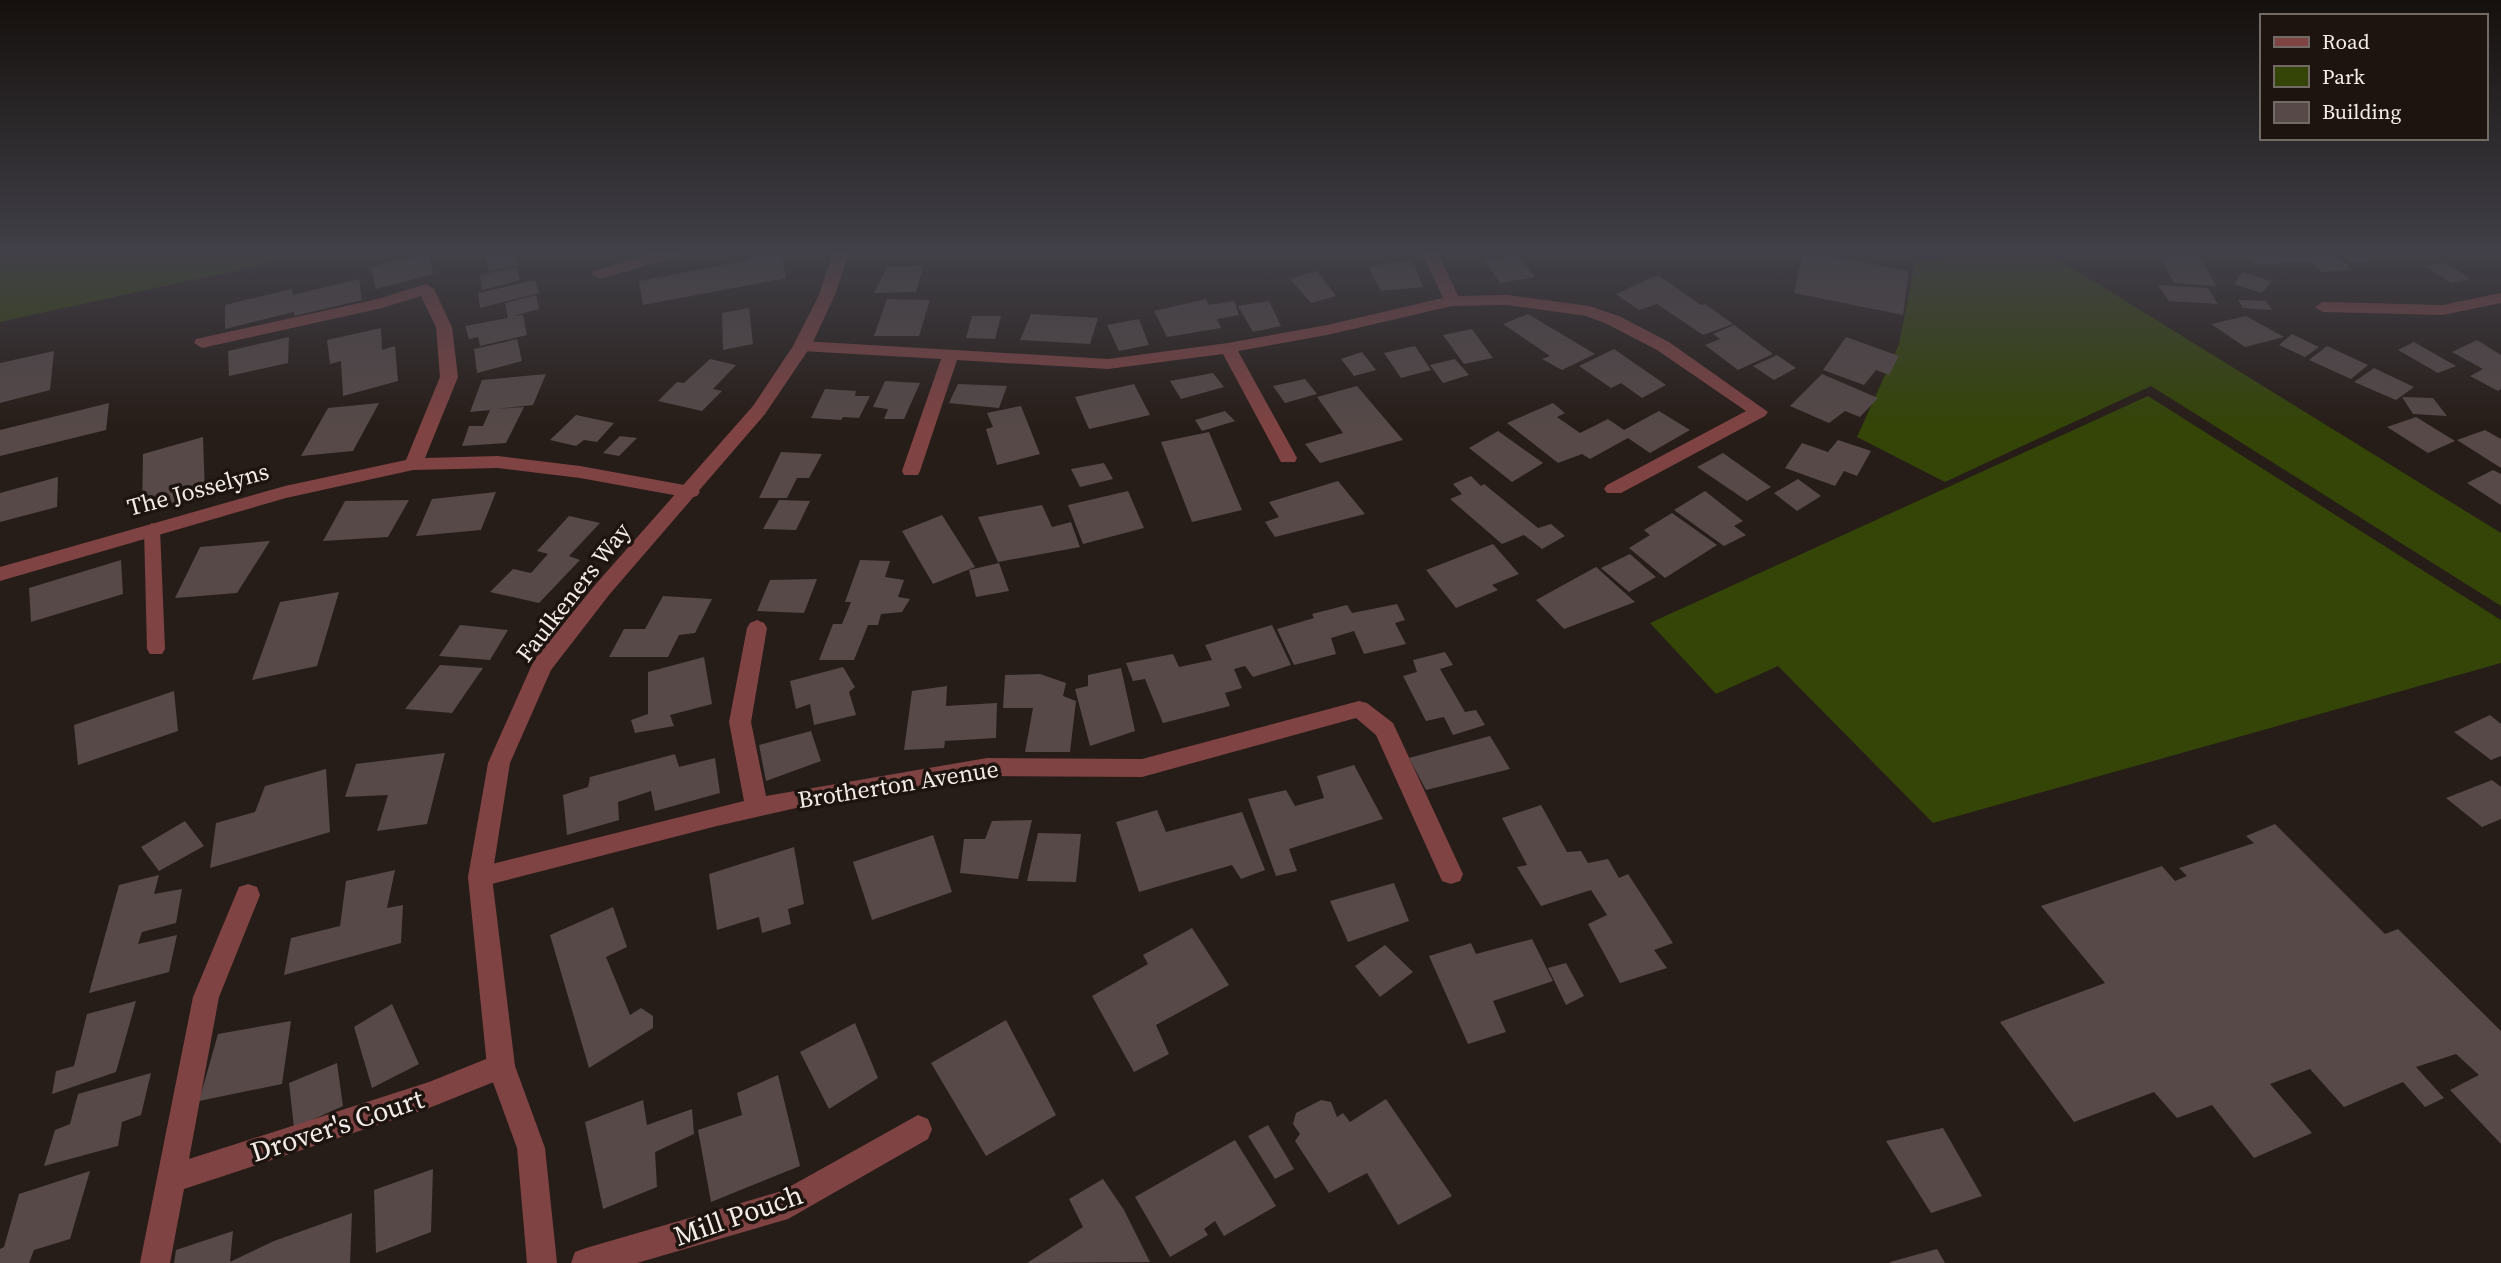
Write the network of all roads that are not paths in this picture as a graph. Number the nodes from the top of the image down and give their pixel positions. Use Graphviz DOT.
graph roads {
  1 [pos="356,309"];
  2 [pos="435,309"];
  3 [pos="820,309"];
  4 [pos="1418,309"];
  5 [pos="1568,309"];
  6 [pos="2400,309"];
  7 [pos="2447,309"];
  8 [pos="202,344"];
  9 [pos="802,346"];
  10 [pos="1228,348"];
  11 [pos="950,357"];
  12 [pos="1288,458"];
  13 [pos="413,464"];
  14 [pos="911,471"];
  15 [pos="1614,489"];
  16 [pos="690,492"];
  17 [pos="152,529"];
  18 [pos="0,574"];
  19 [pos="757,628"];
  20 [pos="156,649"];
  21 [pos="757,807"];
  22 [pos="1451,874"];
  23 [pos="480,877"];
  24 [pos="248,895"];
  25 [pos="501,1066"];
  26 [pos="918,1129"];
  27 [pos="171,1179"];
  28 [pos="155,1263"];
  29 [pos="542,1263"];
  30 [pos="586,1263"];
  1 -- 8 [label="street"];
  2 -- 13 [label="street"];
  3 -- 9 [label="street, Faulkeners Way"];
  4 -- 10 [label="street"];
  5 -- 15 [label="street"];
  6 -- 7 [label="street"];
  9 -- 11 [label="street"];
  9 -- 16 [label="street, Faulkeners Way"];
  10 -- 11 [label="street"];
  10 -- 12 [label="street"];
  11 -- 14 [label="street"];
  13 -- 16 [label="street, The Josselyns"];
  13 -- 17 [label="street, The Josselyns"];
  16 -- 23 [label="street, Faulkeners Way"];
  17 -- 18 [label="street, The Josselyns"];
  17 -- 20 [label="lane"];
  19 -- 21 [label="street"];
  21 -- 22 [label="street, Brotherton Avenue"];
  21 -- 23 [label="street, Brotherton Avenue"];
  23 -- 25 [label="street, Faulkeners Way"];
  24 -- 27 [label="street"];
  25 -- 27 [label="street, Drover's Court"];
  25 -- 29 [label="street, Faulkeners Way"];
  26 -- 30 [label="street, Mill Pouch"];
  27 -- 28 [label="street"];
}
